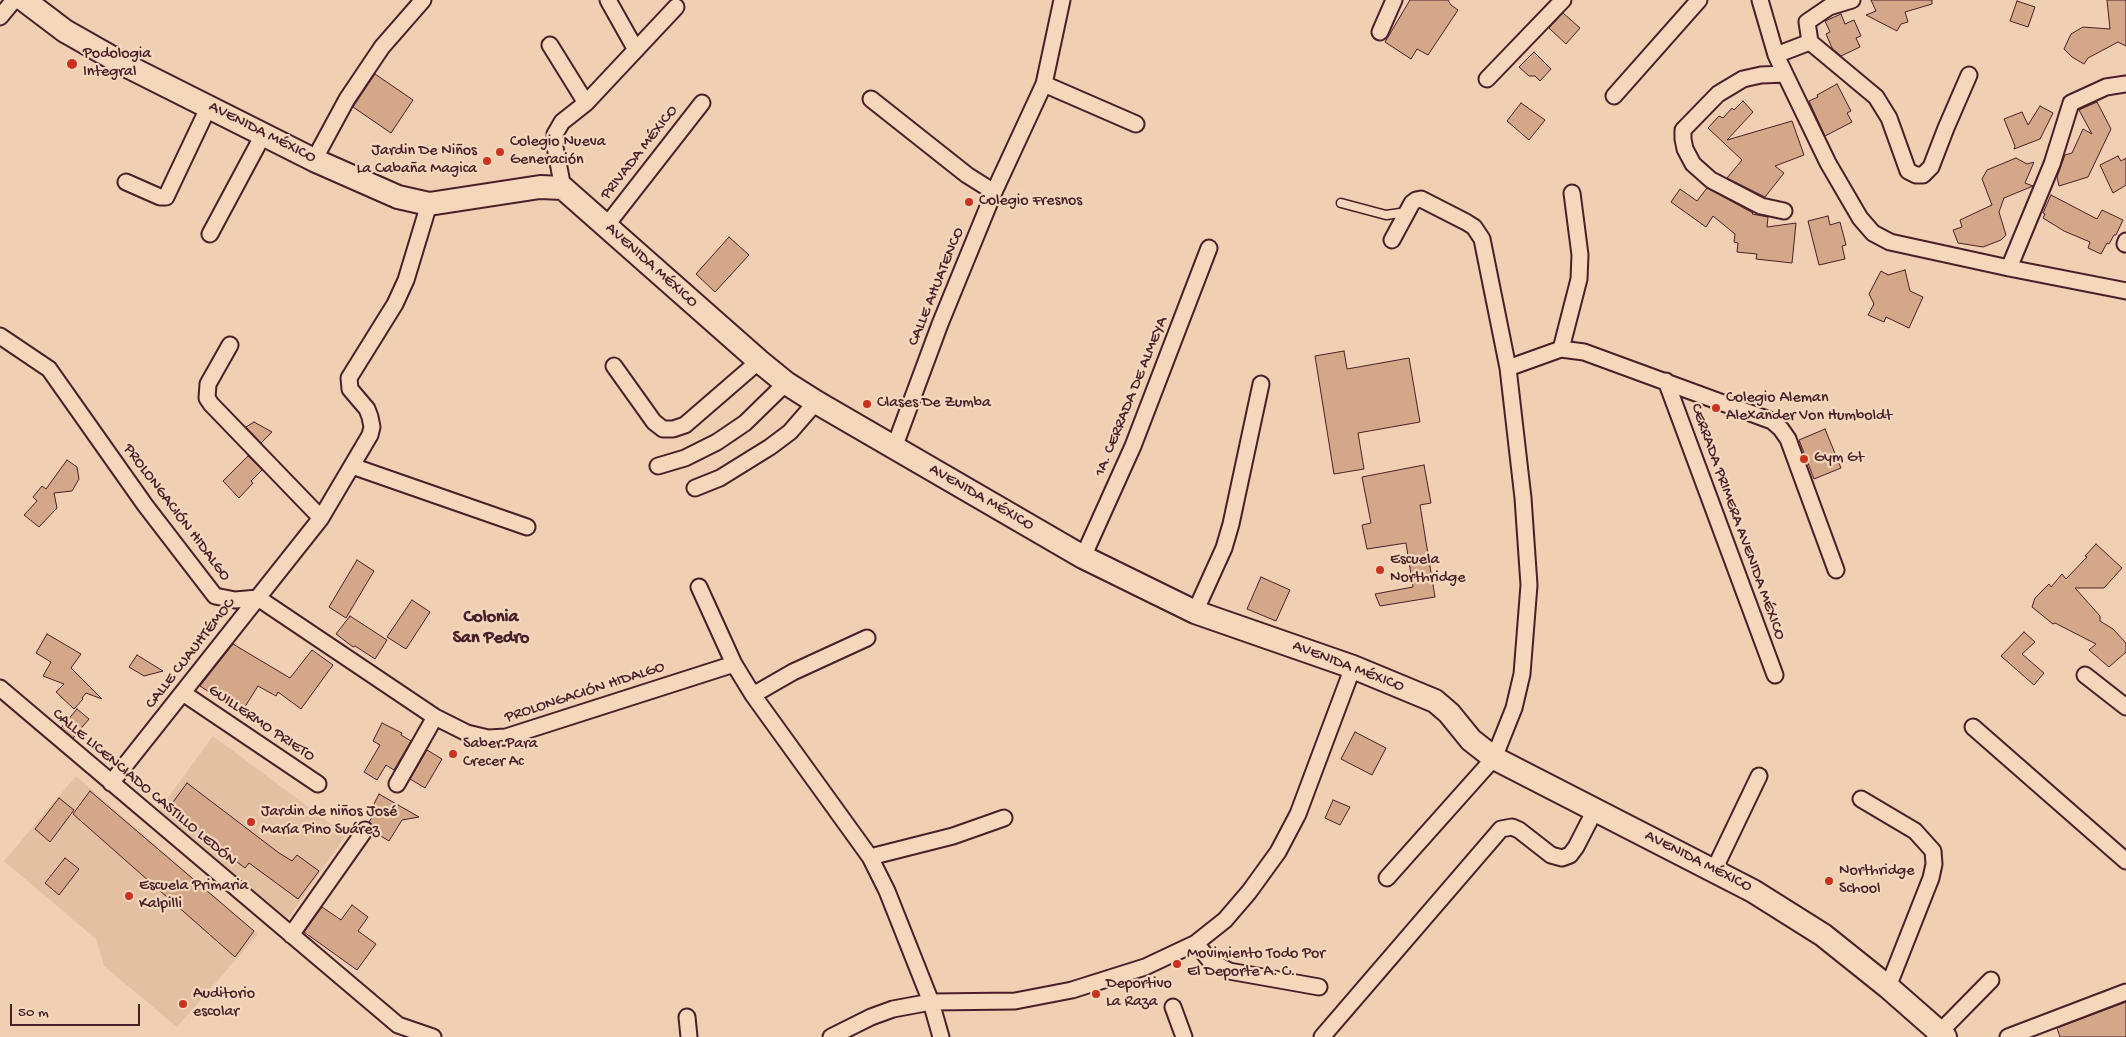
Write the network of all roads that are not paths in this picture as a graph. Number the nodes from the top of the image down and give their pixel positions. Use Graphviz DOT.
graph roads {
  1 [pos="14,0"];
  2 [pos="24,0"];
  3 [pos="423,0"];
  4 [pos="608,0"];
  5 [pos="1062,0"];
  6 [pos="1394,0"];
  7 [pos="1563,0"];
  8 [pos="1699,0"];
  9 [pos="1760,0"];
  10 [pos="1852,0"];
  11 [pos="676,7"];
  12 [pos="0,17"];
  13 [pos="1380,32"];
  14 [pos="1810,42"];
  15 [pos="550,45"];
  16 [pos="636,50"];
  17 [pos="1776,55"];
  18 [pos="1785,74"];
  19 [pos="1969,75"];
  20 [pos="1487,79"];
  21 [pos="1044,84"];
  22 [pos="2126,84"];
  23 [pos="1614,96"];
  24 [pos="871,99"];
  25 [pos="586,103"];
  26 [pos="702,103"];
  27 [pos="209,106"];
  28 [pos="1136,124"];
  29 [pos="263,135"];
  30 [pos="314,160"];
  31 [pos="126,182"];
  32 [pos="564,188"];
  33 [pos="994,192"];
  34 [pos="1572,193"];
  35 [pos="1341,202"];
  36 [pos="429,204"];
  37 [pos="1784,211"];
  38 [pos="1407,212"];
  39 [pos="606,226"];
  40 [pos="210,234"];
  41 [pos="1392,240"];
  42 [pos="1209,248"];
  43 [pos="2009,268"];
  44 [pos="2126,291"];
  45 [pos="0,336"];
  46 [pos="230,345"];
  47 [pos="1561,349"];
  48 [pos="758,361"];
  49 [pos="614,366"];
  50 [pos="1508,368"];
  51 [pos="1666,380"];
  52 [pos="786,383"];
  53 [pos="1261,384"];
  54 [pos="816,402"];
  55 [pos="894,448"];
  56 [pos="352,466"];
  57 [pos="658,466"];
  58 [pos="695,488"];
  59 [pos="321,518"];
  60 [pos="527,527"];
  61 [pos="1083,557"];
  62 [pos="1836,570"];
  63 [pos="699,587"];
  64 [pos="258,598"];
  65 [pos="1195,612"];
  66 [pos="867,638"];
  67 [pos="734,664"];
  68 [pos="1353,667"];
  69 [pos="2085,674"];
  70 [pos="1775,675"];
  71 [pos="0,688"];
  72 [pos="183,693"];
  73 [pos="753,695"];
  74 [pos="2126,707"];
  75 [pos="435,718"];
  76 [pos="1973,727"];
  77 [pos="1494,758"];
  78 [pos="1759,776"];
  79 [pos="111,783"];
  80 [pos="318,784"];
  81 [pos="397,784"];
  82 [pos="1861,799"];
  83 [pos="1595,810"];
  84 [pos="1004,818"];
  85 [pos="365,830"];
  86 [pos="870,857"];
  87 [pos="2126,861"];
  88 [pos="1714,870"];
  89 [pos="1387,878"];
  90 [pos="291,935"];
  91 [pos="1196,943"];
  92 [pos="1991,980"];
  93 [pos="1319,987"];
  94 [pos="1888,987"];
  95 [pos="2126,992"];
  96 [pos="930,1002"];
  97 [pos="1173,1007"];
  98 [pos="687,1017"];
  99 [pos="396,1031"];
  100 [pos="1940,1035"];
  101 [pos="433,1037"];
  102 [pos="689,1037"];
  103 [pos="831,1037"];
  104 [pos="941,1037"];
  105 [pos="1184,1037"];
  106 [pos="1322,1037"];
  107 [pos="2008,1037"];
  1 -- 12 [label="street"];
  2 -- 27 [label="main road, AVENIDA MÉXICO"];
  3 -- 30 [label="street"];
  4 -- 16 [label="street"];
  5 -- 21 [label="street, CALLE AHUATENCO"];
  6 -- 13 [label="street"];
  7 -- 20 [label="street"];
  8 -- 23 [label="street"];
  9 -- 17 [label="street"];
  10 -- 14 [label="street"];
  11 -- 16 [label="street"];
  14 -- 17 [label="street"];
  14 -- 19 [label="street"];
  15 -- 25 [label="street"];
  16 -- 25 [label="street"];
  17 -- 18 [label="street"];
  18 -- 37 [label="street"];
  18 -- 43 [label="street"];
  21 -- 28 [label="street"];
  21 -- 33 [label="street, CALLE AHUATENCO"];
  22 -- 43 [label="street"];
  24 -- 33 [label="street"];
  25 -- 32 [label="street"];
  26 -- 39 [label="street, PRIVADA MÉXICO"];
  27 -- 29 [label="main road, AVENIDA MÉXICO"];
  27 -- 31 [label="street"];
  29 -- 30 [label="main road, AVENIDA MÉXICO"];
  29 -- 40 [label="street"];
  30 -- 36 [label="main road, AVENIDA MÉXICO"];
  32 -- 36 [label="main road, AVENIDA MÉXICO"];
  32 -- 39 [label="main road, AVENIDA MÉXICO"];
  33 -- 55 [label="street, CALLE AHUATENCO"];
  34 -- 47 [label="street"];
  35 -- 38 [label="lane"];
  36 -- 56 [label="street, CALLE CUAUHTÉMOC"];
  38 -- 41 [label="street"];
  38 -- 50 [label="street"];
  39 -- 48 [label="main road, AVENIDA MÉXICO"];
  42 -- 61 [label="street, 1A. CERRADA DE ALMEYA"];
  43 -- 44 [label="street"];
  45 -- 64 [label="street, PROLONGACIÓN HIDALGO"];
  46 -- 59 [label="street"];
  47 -- 50 [label="street"];
  47 -- 51 [label="street"];
  48 -- 49 [label="street"];
  48 -- 52 [label="main road, AVENIDA MÉXICO"];
  50 -- 77 [label="street"];
  51 -- 62 [label="street"];
  51 -- 70 [label="street, CERRADA PRIMERA AVENIDA MÉXICO"];
  52 -- 54 [label="main road, AVENIDA MÉXICO"];
  52 -- 57 [label="street"];
  53 -- 65 [label="street"];
  54 -- 55 [label="main road, AVENIDA MÉXICO"];
  54 -- 58 [label="street"];
  55 -- 61 [label="main road, AVENIDA MÉXICO"];
  56 -- 59 [label="street, CALLE CUAUHTÉMOC"];
  56 -- 60 [label="street"];
  59 -- 64 [label="street, CALLE CUAUHTÉMOC"];
  61 -- 65 [label="main road, AVENIDA MÉXICO"];
  63 -- 67 [label="street"];
  64 -- 72 [label="street, CALLE CUAUHTÉMOC"];
  64 -- 75 [label="street, PROLONGACIÓN HIDALGO"];
  65 -- 68 [label="main road, AVENIDA MÉXICO"];
  66 -- 73 [label="street"];
  67 -- 73 [label="street"];
  67 -- 75 [label="street, PROLONGACIÓN HIDALGO"];
  68 -- 77 [label="main road, AVENIDA MÉXICO"];
  68 -- 91 [label="street"];
  69 -- 74 [label="street"];
  71 -- 79 [label="street, CALLE LICENCIADO CASTILLO LEDÓN"];
  72 -- 79 [label="street, CALLE CUAUHTÉMOC"];
  72 -- 80 [label="street, GUILLERMO PRIETO"];
  73 -- 86 [label="street"];
  75 -- 81 [label="street"];
  76 -- 87 [label="street"];
  77 -- 83 [label="main road, AVENIDA MÉXICO"];
  77 -- 89 [label="street"];
  78 -- 88 [label="street"];
  79 -- 90 [label="street, CALLE LICENCIADO CASTILLO LEDÓN"];
  82 -- 94 [label="street"];
  83 -- 88 [label="main road, AVENIDA MÉXICO"];
  83 -- 106 [label="street"];
  84 -- 86 [label="street"];
  85 -- 90 [label="street"];
  86 -- 96 [label="street"];
  88 -- 94 [label="main road, AVENIDA MÉXICO"];
  90 -- 99 [label="street, CALLE LICENCIADO CASTILLO LEDÓN"];
  91 -- 93 [label="street"];
  91 -- 96 [label="street"];
  92 -- 100 [label="street"];
  94 -- 100 [label="main road, AVENIDA MÉXICO"];
  95 -- 107 [label="street"];
  96 -- 103 [label="street"];
  96 -- 104 [label="street"];
  97 -- 105 [label="street"];
  98 -- 102 [label="street"];
  99 -- 101 [label="street, CALLE LICENCIADO CASTILLO LEDÓN"];
}
